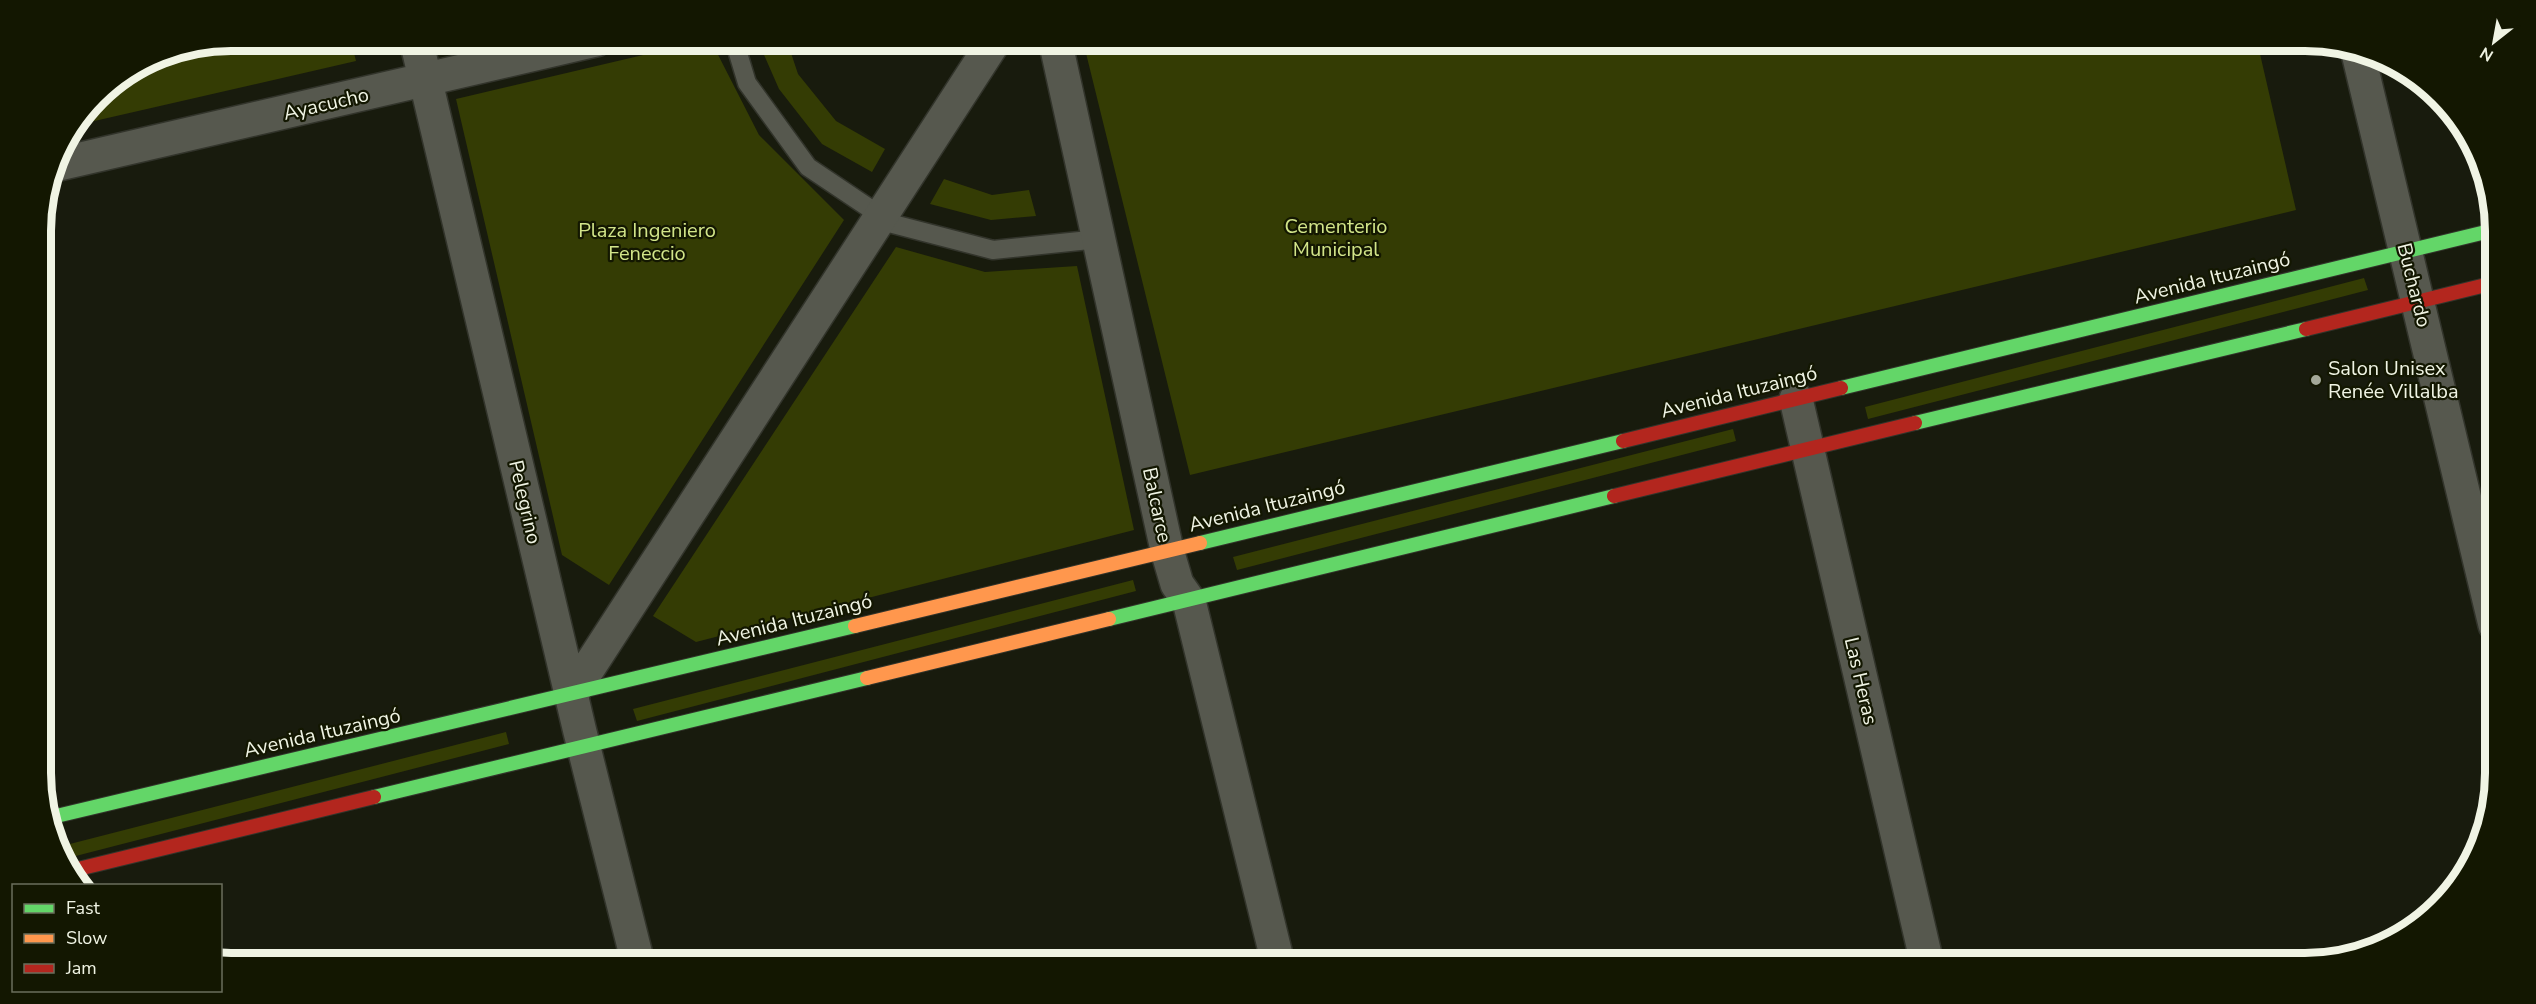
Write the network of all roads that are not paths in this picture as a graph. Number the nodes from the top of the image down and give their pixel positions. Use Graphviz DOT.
graph roads {
  1 [pos="418,51"];
  2 [pos="551,51"];
  3 [pos="737,51"];
  4 [pos="988,51"];
  5 [pos="1057,51"];
  6 [pos="2360,60"];
  7 [pos="425,82"];
  8 [pos="65,163"];
  9 [pos="881,216"];
  10 [pos="2485,235"];
  11 [pos="1099,238"];
  12 [pos="2412,277"];
  13 [pos="2485,282"];
  14 [pos="1796,399"];
  15 [pos="1807,450"];
  16 [pos="1167,550"];
  17 [pos="2485,583"];
  18 [pos="1190,601"];
  19 [pos="571,694"];
  20 [pos="584,748"];
  21 [pos="56,816"];
  22 [pos="79,869"];
  23 [pos="635,953"];
  24 [pos="1276,953"];
  25 [pos="1925,953"];
  1 -- 7 [label="street, Pelegrino"];
  2 -- 7 [label="street, Ayacucho"];
  3 -- 9 [label="lane"];
  4 -- 9 [label="street"];
  5 -- 11 [label="street, Balcarce"];
  6 -- 12 [label="street, Buchardo"];
  7 -- 8 [label="street, Ayacucho"];
  7 -- 19 [label="street, Pelegrino"];
  9 -- 11 [label="lane"];
  9 -- 19 [label="street"];
  10 -- 12 [label="main road, Avenida Ituzaingó"];
  11 -- 16 [label="street, Balcarce"];
  12 -- 13 [label="main road, Avenida Ituzaingó"];
  12 -- 14 [label="main road, Avenida Ituzaingó"];
  12 -- 15 [label="main road, Avenida Ituzaingó"];
  12 -- 17 [label="street, Buchardo"];
  14 -- 15 [label="street, Las Heras"];
  14 -- 16 [label="main road, Avenida Ituzaingó"];
  15 -- 18 [label="main road, Avenida Ituzaingó"];
  15 -- 25 [label="street, Las Heras"];
  16 -- 18 [label="street, Balcarce"];
  16 -- 19 [label="main road, Avenida Ituzaingó"];
  18 -- 20 [label="main road, Avenida Ituzaingó"];
  18 -- 24 [label="street, Balcarce"];
  19 -- 20 [label="street, Pelegrino"];
  19 -- 21 [label="main road, Avenida Ituzaingó"];
  20 -- 22 [label="main road, Avenida Ituzaingó"];
  20 -- 23 [label="street, Pelegrino"];
}
